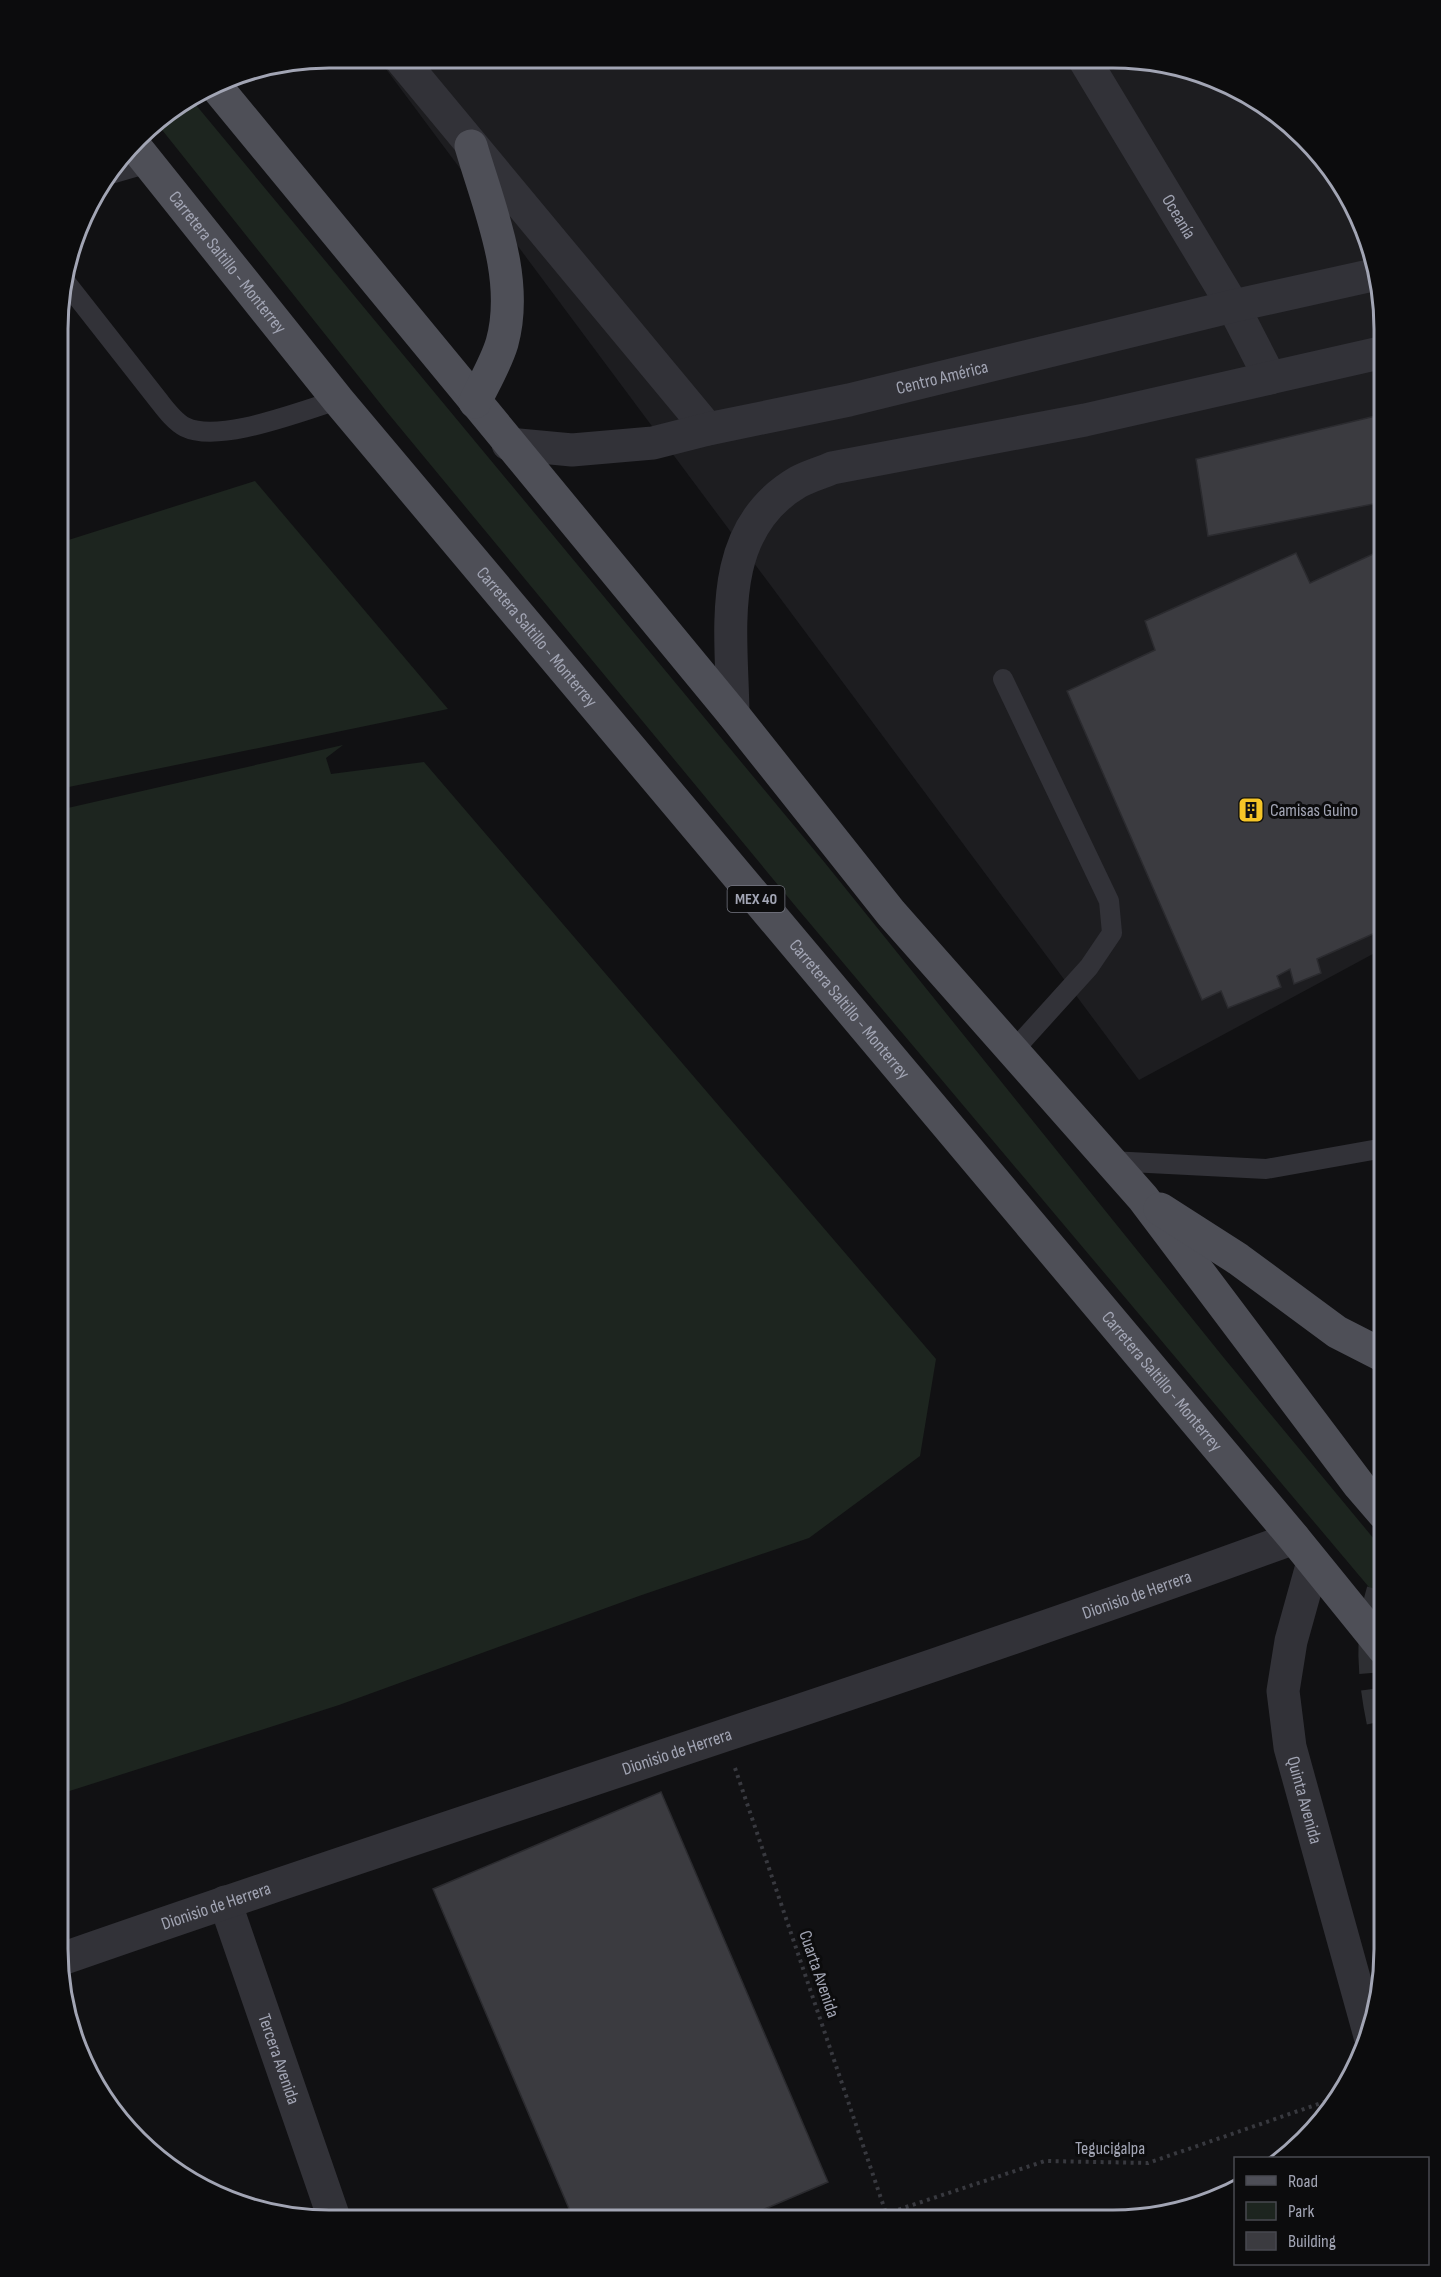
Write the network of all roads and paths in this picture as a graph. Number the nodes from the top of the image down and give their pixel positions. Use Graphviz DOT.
graph roads {
  1 [pos="408,68"];
  2 [pos="1089,68"];
  3 [pos="220,91"];
  4 [pos="471,146"];
  5 [pos="141,154"];
  6 [pos="125,164"];
  7 [pos="1368,276"];
  8 [pos="71,290"];
  9 [pos="1233,306"];
  10 [pos="1374,354"];
  11 [pos="1270,378"];
  12 [pos="338,400"];
  13 [pos="475,402"];
  14 [pos="708,429"];
  15 [pos="508,444"];
  16 [pos="1003,679"];
  17 [pos="733,714"];
  18 [pos="1013,1051"];
  19 [pos="1374,1150"];
  20 [pos="1110,1161"];
  21 [pos="1143,1198"];
  22 [pos="1374,1352"];
  23 [pos="1374,1502"];
  24 [pos="1303,1550"];
  25 [pos="1374,1638"];
  26 [pos="724,1737"];
  27 [pos="225,1902"];
  28 [pos="68,1957"];
  29 [pos="1365,2017"];
  30 [pos="1323,2102"];
  31 [pos="331,2210"];
  32 [pos="885,2210"];
  33 [pos="898,2210"];
  1 -- 4 [label="street"];
  2 -- 9 [label="street, Oceanía"];
  3 -- 13 [label="main road"];
  4 -- 13 [label="main road"];
  4 -- 14 [label="street"];
  5 -- 6 [label="lane"];
  5 -- 12 [label="main road, Carretera Saltillo - Monterrey / MEX 40"];
  7 -- 9 [label="street, Centro América"];
  8 -- 12 [label="lane"];
  9 -- 11 [label="street, Oceanía"];
  9 -- 14 [label="street, Centro América"];
  10 -- 11 [label="street"];
  11 -- 17 [label="street"];
  12 -- 24 [label="main road, Carretera Saltillo - Monterrey / MEX 40"];
  13 -- 15 [label="main road"];
  14 -- 15 [label="street, Centro América"];
  15 -- 17 [label="main road"];
  16 -- 18 [label="lane"];
  17 -- 18 [label="main road"];
  18 -- 20 [label="main road"];
  19 -- 20 [label="lane"];
  20 -- 21 [label="main road"];
  21 -- 22 [label="main road"];
  21 -- 23 [label="main road"];
  24 -- 25 [label="main road, Carretera Saltillo - Monterrey / MEX 40"];
  24 -- 26 [label="street, Dionisio de Herrera"];
  24 -- 29 [label="street, Quinta Avenida"];
  26 -- 27 [label="street, Dionisio de Herrera"];
  26 -- 32 [label="path, Cuarta Avenida"];
  27 -- 28 [label="street, Dionisio de Herrera"];
  27 -- 31 [label="street, Tercera Avenida"];
  30 -- 33 [label="path, Tegucigalpa"];
}
